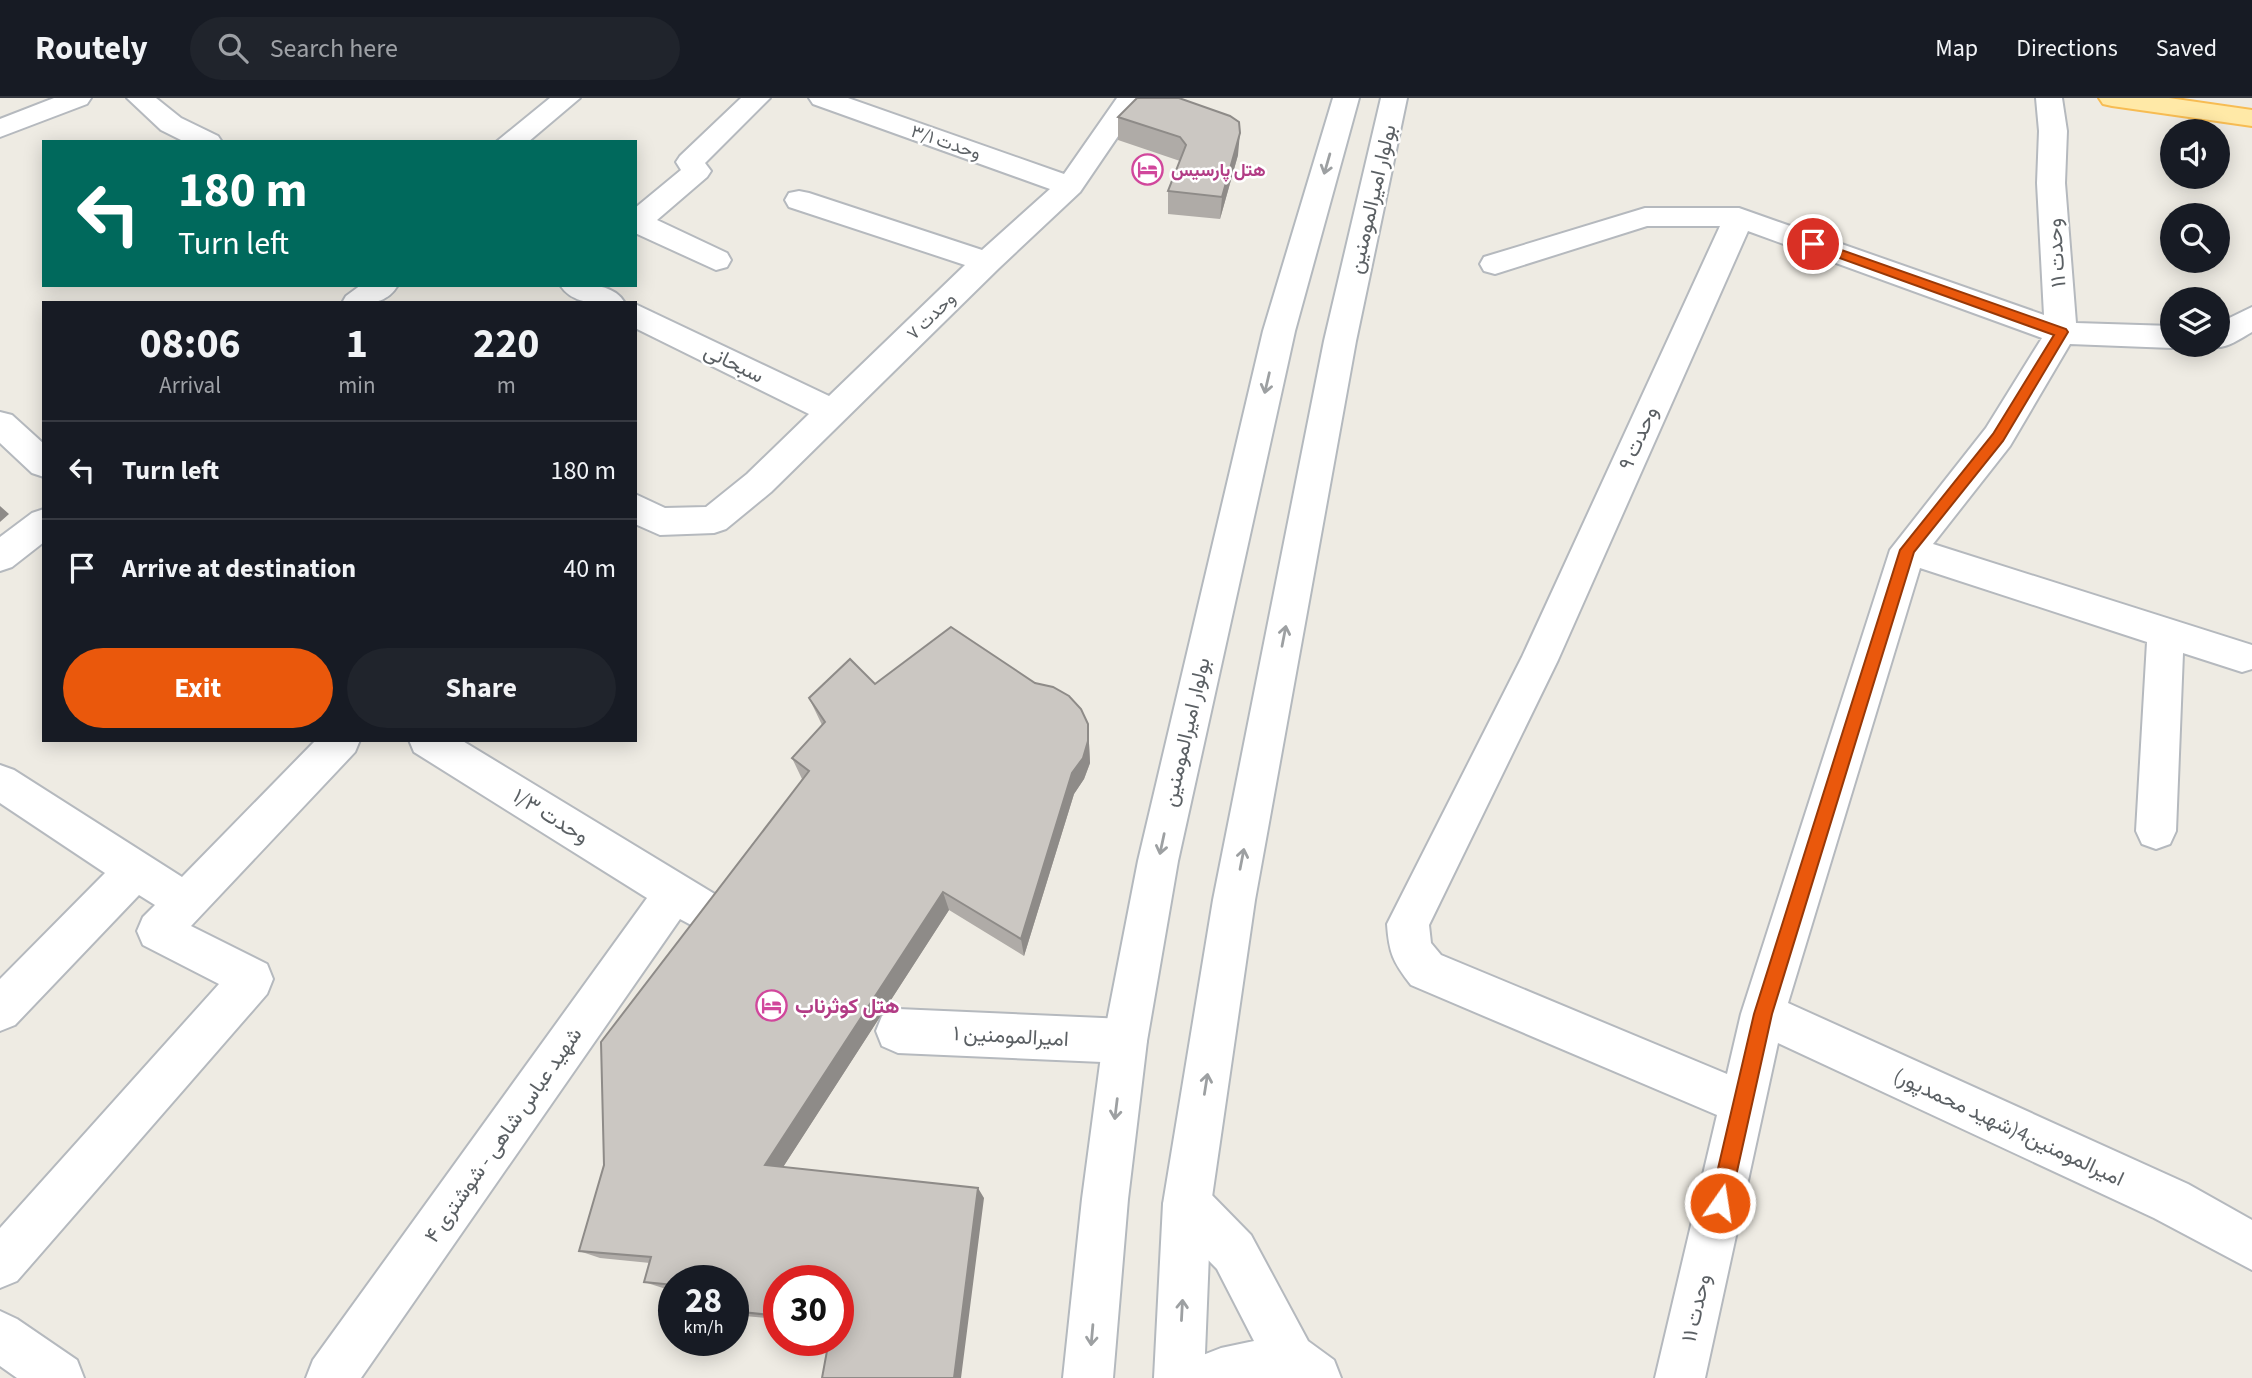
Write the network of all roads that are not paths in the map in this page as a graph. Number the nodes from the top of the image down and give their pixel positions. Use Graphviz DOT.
graph roads {
  1 [pos="78,98"];
  2 [pos="140,98"];
  3 [pos="568,98"];
  4 [pos="757,98"];
  5 [pos="822,98"];
  6 [pos="1131,98"];
  7 [pos="1346,98"];
  8 [pos="1394,98"];
  9 [pos="2049,98"];
  10 [pos="2112,98"];
  11 [pos="2252,118"];
  12 [pos="0,129"];
  13 [pos="204,140"];
  14 [pos="513,140"];
  15 [pos="1070,186"];
  16 [pos="799,200"];
  17 [pos="1739,217"];
  18 [pos="637,222"];
  19 [pos="637,223"];
  20 [pos="716,260"];
  21 [pos="987,262"];
  22 [pos="1495,264"];
  23 [pos="380,287"];
  24 [pos="579,287"];
  25 [pos="360,301"];
  26 [pos="606,301"];
  27 [pos="637,316"];
  28 [pos="2252,318"];
  29 [pos="2230,331"];
  30 [pos="2061,332"];
  31 [pos="2160,336"];
  32 [pos="833,412"];
  33 [pos="0,424"];
  34 [pos="42,462"];
  35 [pos="637,508"];
  36 [pos="42,525"];
  37 [pos="1908,550"];
  38 [pos="0,557"];
  39 [pos="2166,632"];
  40 [pos="2242,657"];
  41 [pos="339,742"];
  42 [pos="431,742"];
  43 [pos="0,782"];
  44 [pos="2156,831"];
  45 [pos="136,870"];
  46 [pos="675,892"];
  47 [pos="185,902"];
  48 [pos="721,921"];
  49 [pos="0,1010"];
  50 [pos="1763,1014"];
  51 [pos="898,1031"];
  52 [pos="1125,1041"];
  53 [pos="1743,1103"];
  54 [pos="1187,1204"];
  55 [pos="2252,1246"];
  56 [pos="0,1264"];
  57 [pos="0,1336"];
  58 [pos="1303,1368"];
  59 [pos="59,1378"];
  60 [pos="331,1378"];
  61 [pos="1088,1378"];
  62 [pos="1179,1378"];
  63 [pos="1219,1378"];
  64 [pos="1680,1378"];
  1 -- 12 [label="street"];
  2 -- 13 [label="street"];
  3 -- 14 [label="street"];
  4 -- 18 [label="street"];
  5 -- 15 [label="street, وحدت ۳/۱"];
  6 -- 15 [label="street, وحدت ۷"];
  7 -- 52 [label="street, بولوار امیرالمومنین, one-way"];
  54 -- 8 [label="street, بولوار امیرالمومنین, one-way"];
  9 -- 30 [label="street, وحدت ۱۱"];
  10 -- 11 [label="main road"];
  15 -- 21 [label="street, وحدت ۷"];
  16 -- 21 [label="street"];
  17 -- 22 [label="street"];
  17 -- 30 [label="street"];
  17 -- 53 [label="street, وحدت ۹"];
  19 -- 20 [label="street"];
  21 -- 32 [label="street, وحدت ۷"];
  23 -- 25 [label="street"];
  24 -- 26 [label="street"];
  27 -- 32 [label="street, سبحانی"];
  28 -- 29 [label="street"];
  30 -- 31 [label="street"];
  30 -- 37 [label="street, وحدت ۱۱"];
  32 -- 35 [label="street, وحدت ۷"];
  33 -- 34 [label="street"];
  36 -- 38 [label="street"];
  37 -- 39 [label="street"];
  37 -- 50 [label="street, وحدت ۱۱"];
  39 -- 40 [label="street"];
  39 -- 44 [label="street"];
  41 -- 47 [label="street"];
  42 -- 46 [label="street, وحدت ۱/۳"];
  43 -- 45 [label="street"];
  45 -- 47 [label="street"];
  45 -- 49 [label="street"];
  46 -- 48 [label="street"];
  46 -- 60 [label="street, شهید عباس شاهی - شوشتری ۴"];
  47 -- 56 [label="street"];
  50 -- 53 [label="street, وحدت ۱۱"];
  50 -- 55 [label="street, امیرالمومنین4(شهید محمدپور)"];
  51 -- 52 [label="street, امیرالمومنین ۱"];
  52 -- 61 [label="street, بولوار امیرالمومنین, one-way"];
  53 -- 64 [label="street, وحدت ۱۱"];
  54 -- 58 [label="street"];
  62 -- 54 [label="street, بولوار امیرالمومنین, one-way"];
  57 -- 59 [label="street"];
  58 -- 63 [label="street"];
}
